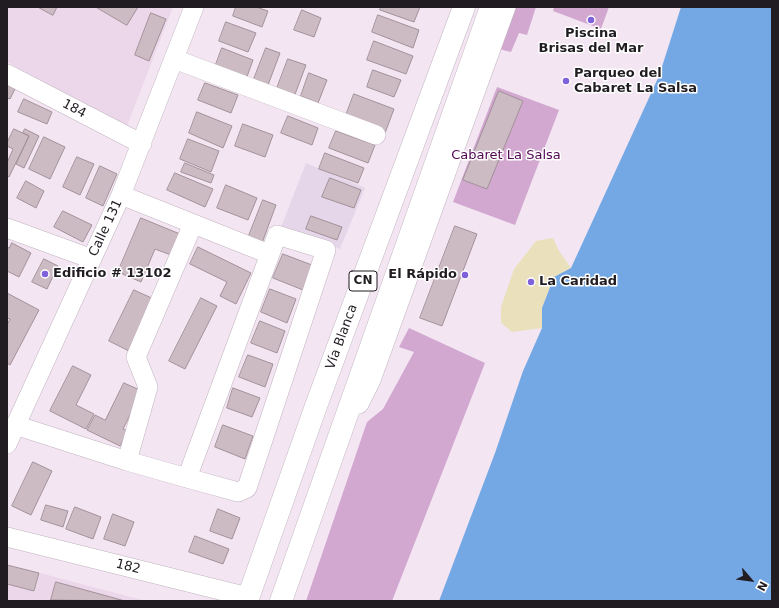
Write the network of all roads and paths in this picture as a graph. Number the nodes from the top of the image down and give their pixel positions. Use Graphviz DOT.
graph roads {
  1 [pos="194,7"];
  2 [pos="464,7"];
  3 [pos="491,7"];
  4 [pos="506,7"];
  5 [pos="174,59"];
  6 [pos="7,74"];
  7 [pos="376,135"];
  8 [pos="142,144"];
  9 [pos="122,195"];
  10 [pos="193,224"];
  11 [pos="7,228"];
  12 [pos="269,254"];
  13 [pos="92,259"];
  14 [pos="15,425"];
  15 [pos="7,444"];
  16 [pos="127,461"];
  17 [pos="330,465"];
  18 [pos="187,478"];
  19 [pos="7,537"];
  20 [pos="248,599"];
  21 [pos="281,601"];
  1 -- 5 [label="street, Calle 131"];
  2 -- 20 [label="highway, Vía Blanca / CN"];
  3 -- 17 [label="highway, CN"];
  4 -- 17 [label="street"];
  5 -- 7 [label="street"];
  5 -- 8 [label="street, Calle 131"];
  6 -- 8 [label="street, 184"];
  8 -- 9 [label="street, Calle 131"];
  9 -- 10 [label="street"];
  9 -- 13 [label="street, Calle 131"];
  10 -- 12 [label="street"];
  10 -- 16 [label="street"];
  11 -- 13 [label="street"];
  12 -- 18 [label="street"];
  12 -- 18 [label="street"];
  13 -- 14 [label="street, Calle 131"];
  14 -- 15 [label="street, Calle 131"];
  14 -- 16 [label="street"];
  16 -- 18 [label="street"];
  17 -- 21 [label="highway, CN"];
  19 -- 20 [label="street, 182"];
}
